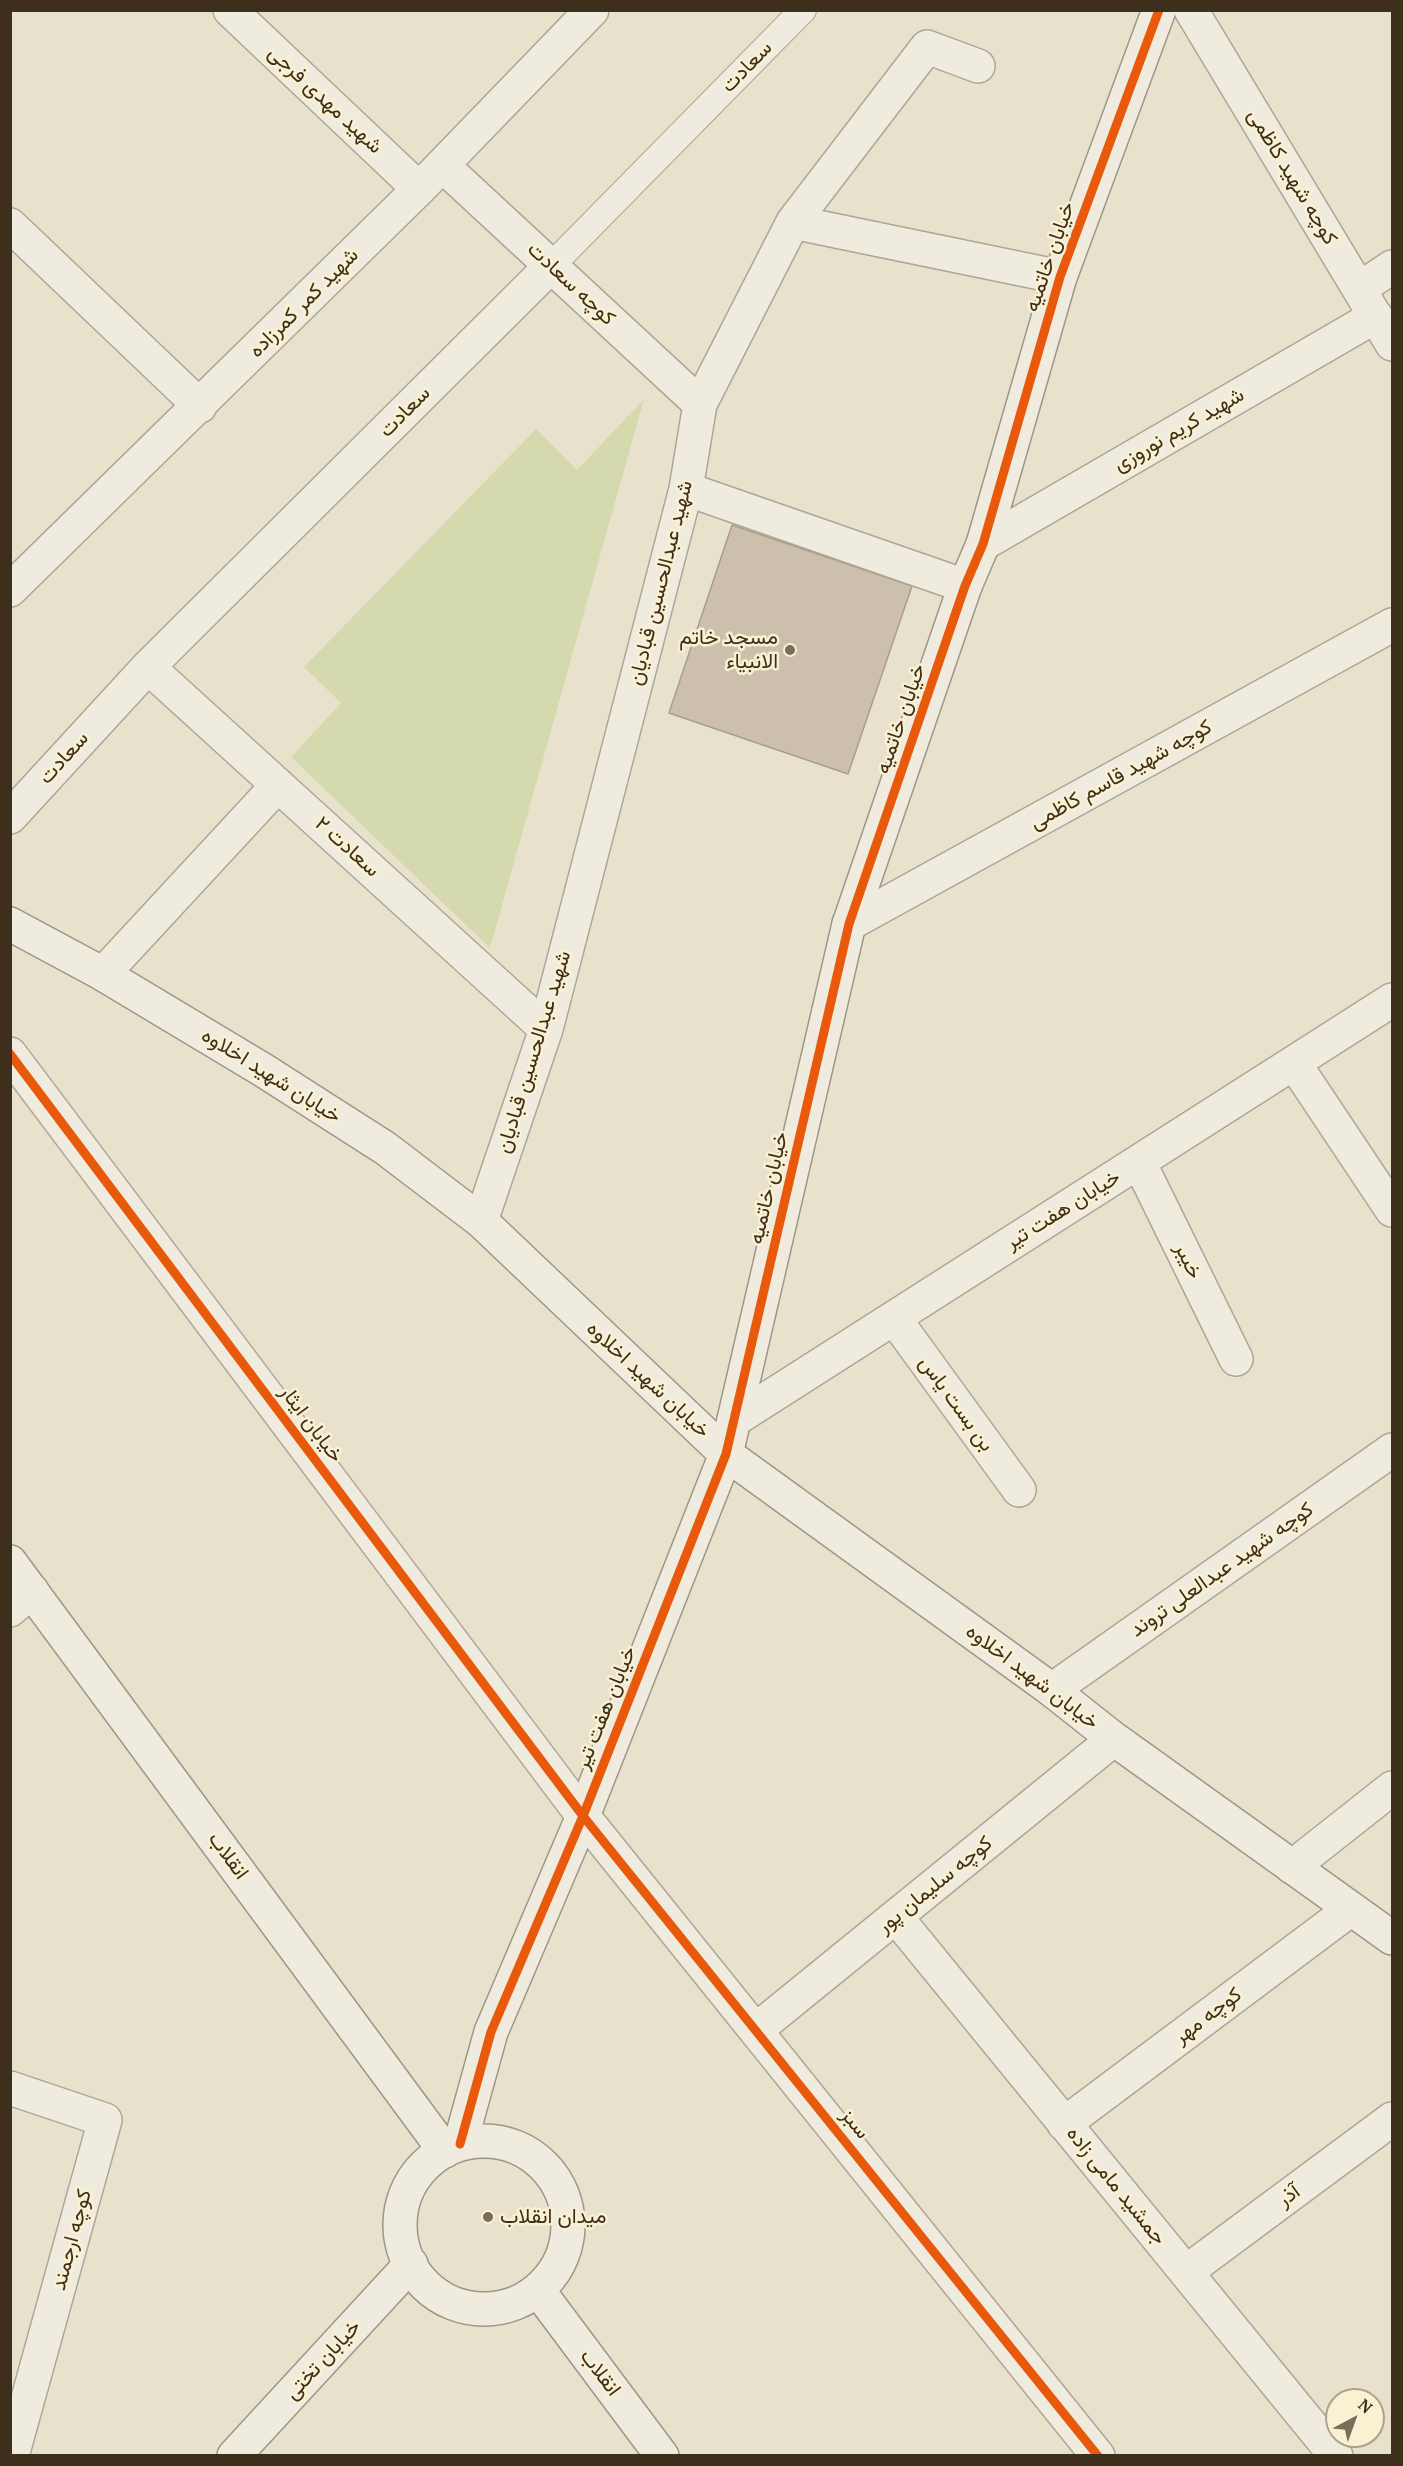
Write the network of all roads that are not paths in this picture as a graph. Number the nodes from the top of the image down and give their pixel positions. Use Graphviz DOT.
graph roads {
  1 [pos="230,10"];
  2 [pos="592,10"];
  3 [pos="803,10"];
  4 [pos="1159,10"];
  5 [pos="1191,10"];
  6 [pos="978,66"];
  7 [pos="442,165"];
  8 [pos="419,189"];
  9 [pos="793,222"];
  10 [pos="10,225"];
  11 [pos="551,266"];
  12 [pos="1392,267"];
  13 [pos="1060,277"];
  14 [pos="1359,289"];
  15 [pos="1376,316"];
  16 [pos="1392,344"];
  17 [pos="700,404"];
  18 [pos="200,405"];
  19 [pos="686,489"];
  20 [pos="983,544"];
  21 [pos="965,586"];
  22 [pos="10,590"];
  23 [pos="1392,625"];
  24 [pos="148,667"];
  25 [pos="278,784"];
  26 [pos="10,817"];
  27 [pos="10,924"];
  28 [pos="849,924"];
  29 [pos="103,974"];
  30 [pos="1392,1000"];
  31 [pos="546,1029"];
  32 [pos="10,1054"];
  33 [pos="1294,1063"];
  34 [pos="1139,1162"];
  35 [pos="1392,1210"];
  36 [pos="481,1221"];
  37 [pos="894,1318"];
  38 [pos="1236,1359"];
  39 [pos="734,1420"];
  40 [pos="1392,1450"];
  41 [pos="726,1454"];
  42 [pos="1019,1490"];
  43 [pos="10,1562"];
  44 [pos="21,1600"];
  45 [pos="1052,1690"];
  46 [pos="1114,1739"];
  47 [pos="1392,1788"];
  48 [pos="583,1816"];
  49 [pos="1293,1867"];
  50 [pos="1351,1909"];
  51 [pos="896,1917"];
  52 [pos="1392,1938"];
  53 [pos="756,2030"];
  54 [pos="10,2088"];
  55 [pos="1392,2119"];
  56 [pos="1064,2124"];
  57 [pos="452,2147"];
  58 [pos="411,2264"];
  59 [pos="1186,2272"];
  60 [pos="538,2290"];
  61 [pos="250,2449"];
  62 [pos="12,2456"];
  63 [pos="662,2456"];
  64 [pos="1098,2456"];
  65 [pos="1335,2456"];
  1 -- 8 [label="street, شهید مهدی فرجی"];
  2 -- 7 [label="street, شهید کمر کمرزاده"];
  3 -- 11 [label="lane, سعادت"];
  4 -- 13 [label="street, خیابان خاتمیه"];
  5 -- 14 [label="street, کوچه شهید کاظمی"];
  6 -- 9 [label="street, شهید عبدالحسین قبادیان"];
  7 -- 8 [label="street, شهید کمر کمرزاده"];
  7 -- 11 [label="street, کوچه سعادت"];
  8 -- 18 [label="street, شهید کمر کمرزاده"];
  9 -- 13 [label="street"];
  9 -- 17 [label="street, شهید عبدالحسین قبادیان"];
  10 -- 18 [label="street"];
  11 -- 17 [label="street, کوچه سعادت"];
  11 -- 24 [label="street, سعادت"];
  12 -- 14 [label="street"];
  13 -- 20 [label="street, خیابان خاتمیه"];
  14 -- 15 [label="street, کوچه شهید کاظمی"];
  15 -- 16 [label="street, کوچه شهید کاظمی"];
  15 -- 20 [label="street, شهید کریم نوروزی"];
  17 -- 19 [label="street, شهید عبدالحسین قبادیان"];
  18 -- 22 [label="street, شهید کمر کمرزاده"];
  19 -- 21 [label="street"];
  19 -- 31 [label="street, شهید عبدالحسین قبادیان"];
  20 -- 21 [label="street, خیابان خاتمیه"];
  21 -- 28 [label="street, خیابان خاتمیه"];
  23 -- 28 [label="street, کوچه شهید قاسم کاظمی"];
  24 -- 25 [label="street, سعادت ۲"];
  24 -- 26 [label="street, سعادت"];
  25 -- 29 [label="street"];
  25 -- 31 [label="street, سعادت ۲"];
  27 -- 29 [label="street, خیابان شهید اخلاوه"];
  28 -- 39 [label="street, خیابان خاتمیه"];
  29 -- 36 [label="street, خیابان شهید اخلاوه"];
  30 -- 33 [label="street, خیابان هفت تیر"];
  31 -- 36 [label="street, شهید عبدالحسین قبادیان"];
  32 -- 48 [label="street, خیابان ایثار"];
  33 -- 34 [label="street, خیابان هفت تیر"];
  33 -- 35 [label="street"];
  34 -- 37 [label="street, خیابان هفت تیر"];
  34 -- 38 [label="street, خیبر"];
  36 -- 41 [label="street, خیابان شهید اخلاوه"];
  37 -- 39 [label="street, خیابان هفت تیر"];
  37 -- 42 [label="street, بن بست یاس"];
  39 -- 41 [label="street, خیابان خاتمیه"];
  40 -- 45 [label="street, کوچه شهید عبدالعلی تروند"];
  41 -- 45 [label="street, خیابان شهید اخلاوه"];
  41 -- 48 [label="street, خیابان هفت تیر"];
  43 -- 44 [label="street, انقلاب"];
  44 -- 57 [label="street, انقلاب"];
  45 -- 46 [label="street, خیابان شهید اخلاوه"];
  46 -- 49 [label="street, خیابان شهید اخلاوه"];
  46 -- 51 [label="street, کوچه سلیمان پور"];
  47 -- 49 [label="street"];
  48 -- 53 [label="street, سبز"];
  48 -- 57 [label="street, خیابان هفت تیر"];
  49 -- 50 [label="street, خیابان شهید اخلاوه"];
  50 -- 52 [label="street, خیابان شهید اخلاوه"];
  50 -- 56 [label="street, کوچه مهر"];
  51 -- 53 [label="street, کوچه سلیمان پور"];
  51 -- 56 [label="street, جمشید مامی زاده"];
  53 -- 64 [label="street, سبز"];
  54 -- 62 [label="street, کوچه ارجمند"];
  55 -- 59 [label="street, آذر"];
  56 -- 59 [label="street, جمشید مامی زاده"];
  57 -- 58 [label="street"];
  57 -- 60 [label="street"];
  58 -- 60 [label="street"];
  58 -- 61 [label="street, خیابان تختی"];
  59 -- 65 [label="street, جمشید مامی زاده"];
  60 -- 63 [label="street, انقلاب"];
}
